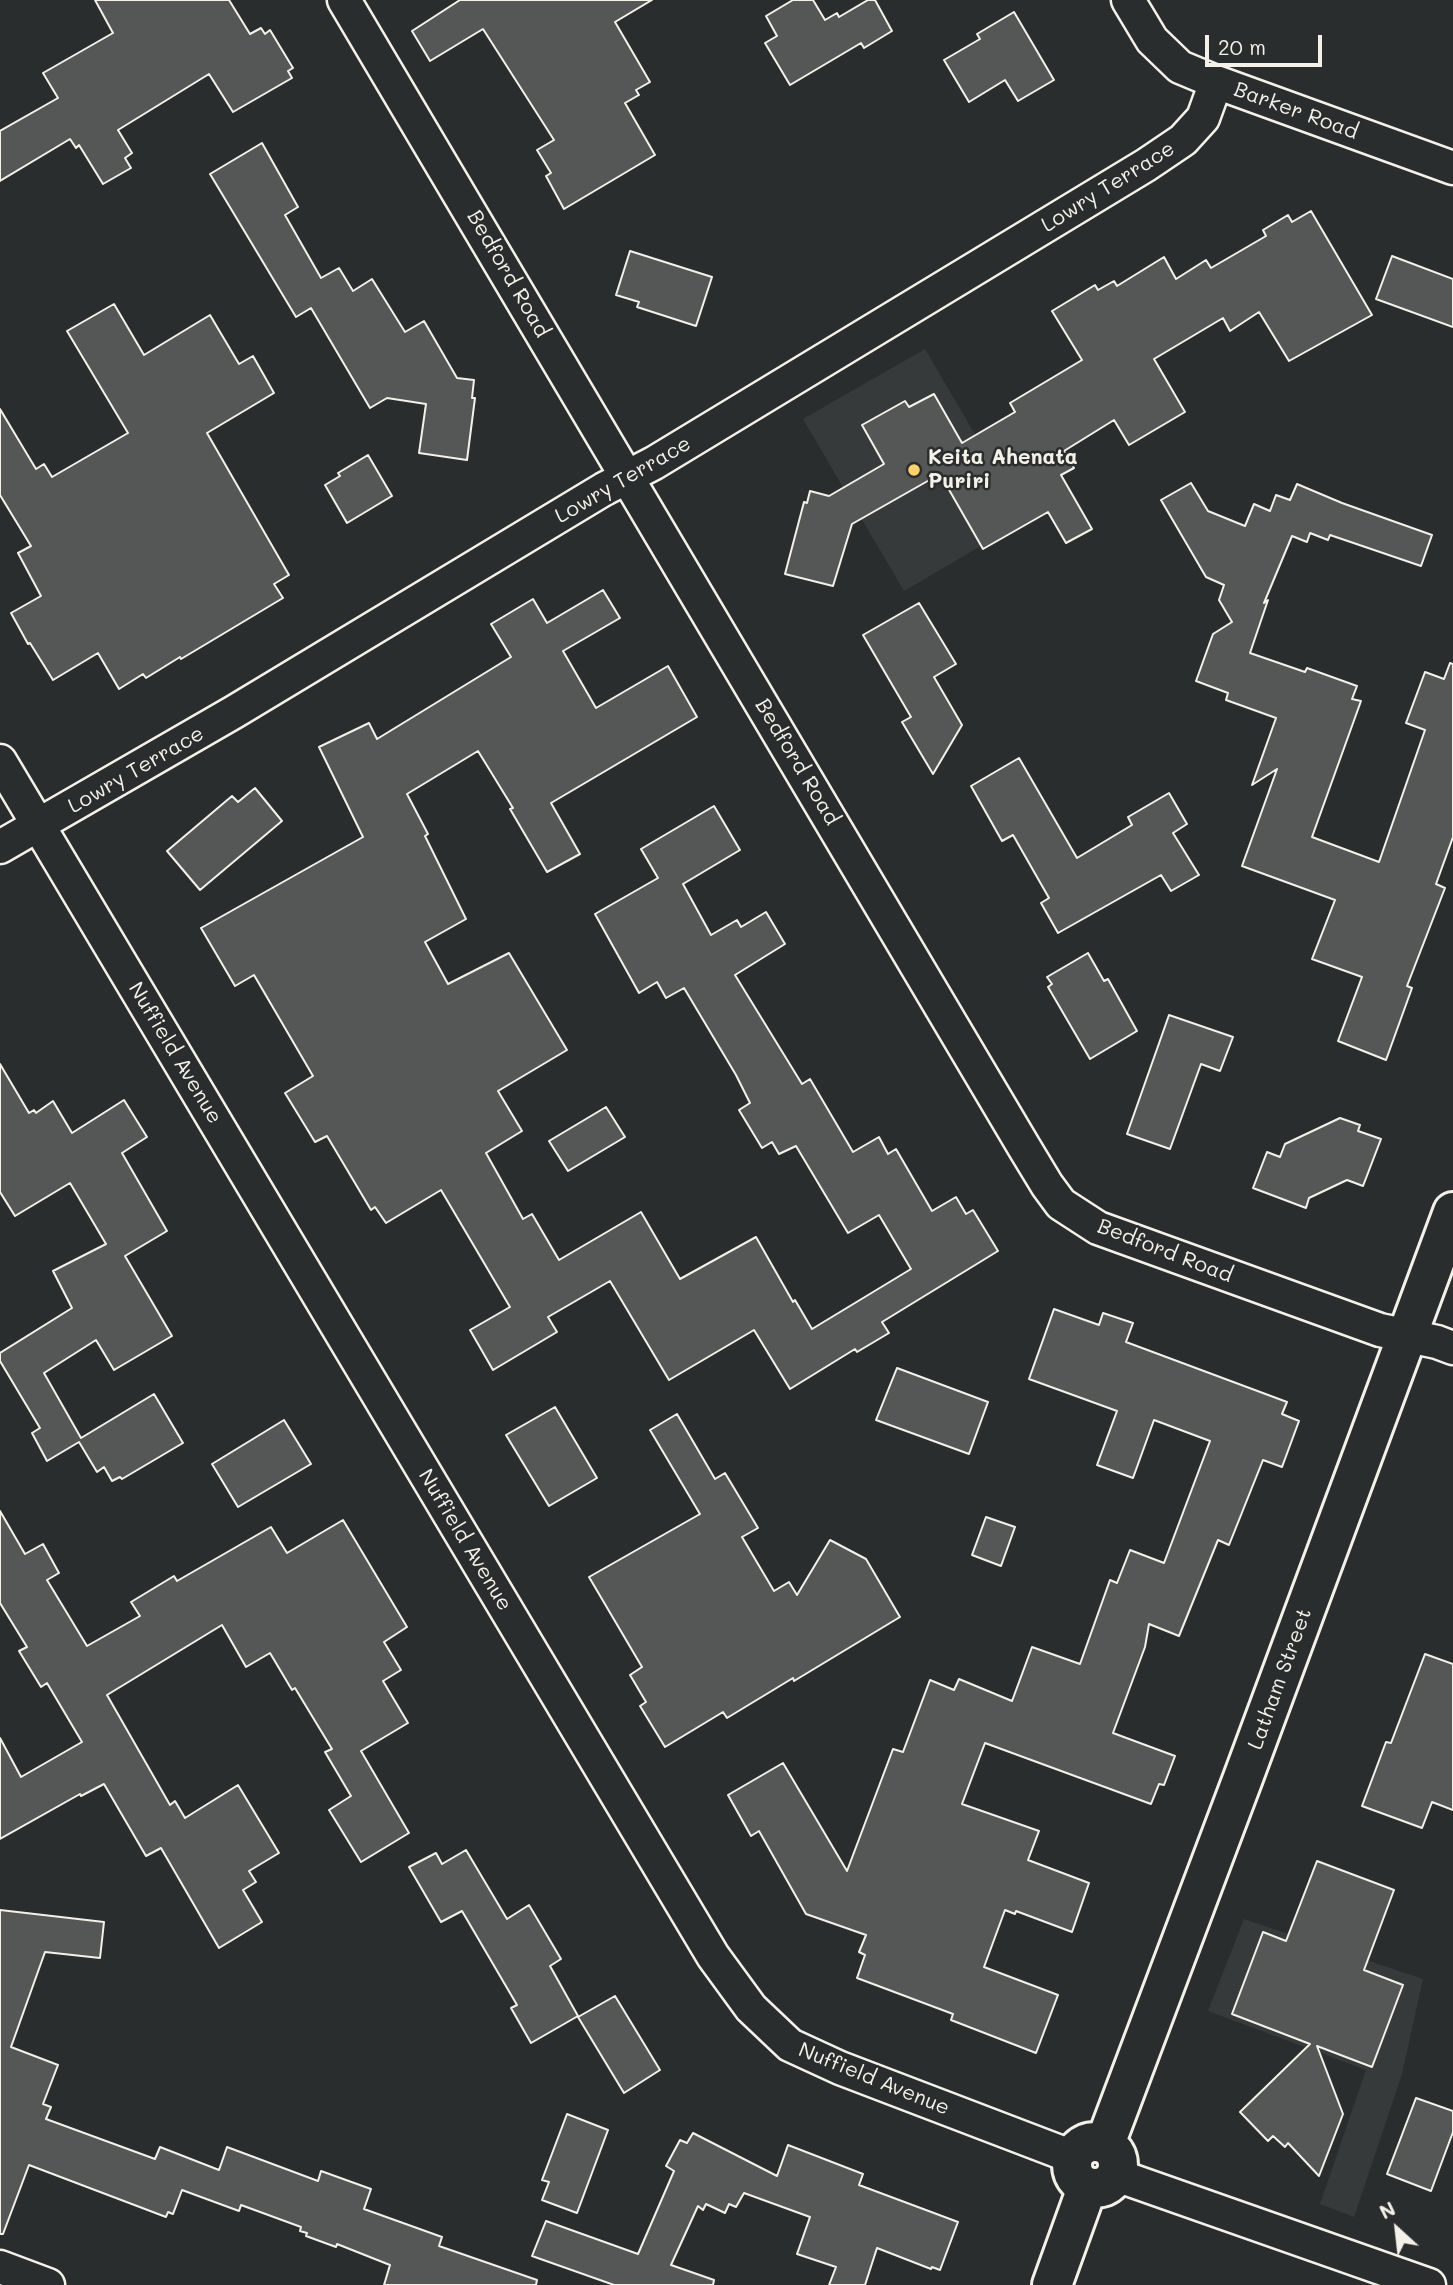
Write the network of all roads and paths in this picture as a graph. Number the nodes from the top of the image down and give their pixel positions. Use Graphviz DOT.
graph roads {
  1 [pos="344,0"];
  2 [pos="1128,0"];
  3 [pos="1216,82"];
  4 [pos="1453,168"];
  5 [pos="627,476"];
  6 [pos="0,761"];
  7 [pos="38,827"];
  8 [pos="0,847"];
  9 [pos="1453,1212"];
  10 [pos="1407,1336"];
  11 [pos="1453,1348"];
  12 [pos="1095,2166"];
  13 [pos="0,2267"];
  14 [pos="48,2285"];
  15 [pos="1052,2285"];
  16 [pos="1429,2285"];
  1 -- 5 [label="street, Bedford Road"];
  2 -- 3 [label="street, Barker Road"];
  3 -- 4 [label="street, Barker Road"];
  3 -- 5 [label="street, Lowry Terrace"];
  5 -- 7 [label="street, Lowry Terrace"];
  5 -- 10 [label="street, Bedford Road"];
  6 -- 7 [label="street, Nuffield Avenue"];
  7 -- 8 [label="street, Lowry Terrace"];
  7 -- 12 [label="street, Nuffield Avenue"];
  9 -- 10 [label="main road, Latham Street"];
  10 -- 11 [label="street, Bedford Road"];
  10 -- 12 [label="main road, Latham Street"];
  12 -- 15 [label="main road, Latham Street"];
  12 -- 16 [label="street, Nuffield Avenue"];
  13 -- 14 [label="street"];
}
